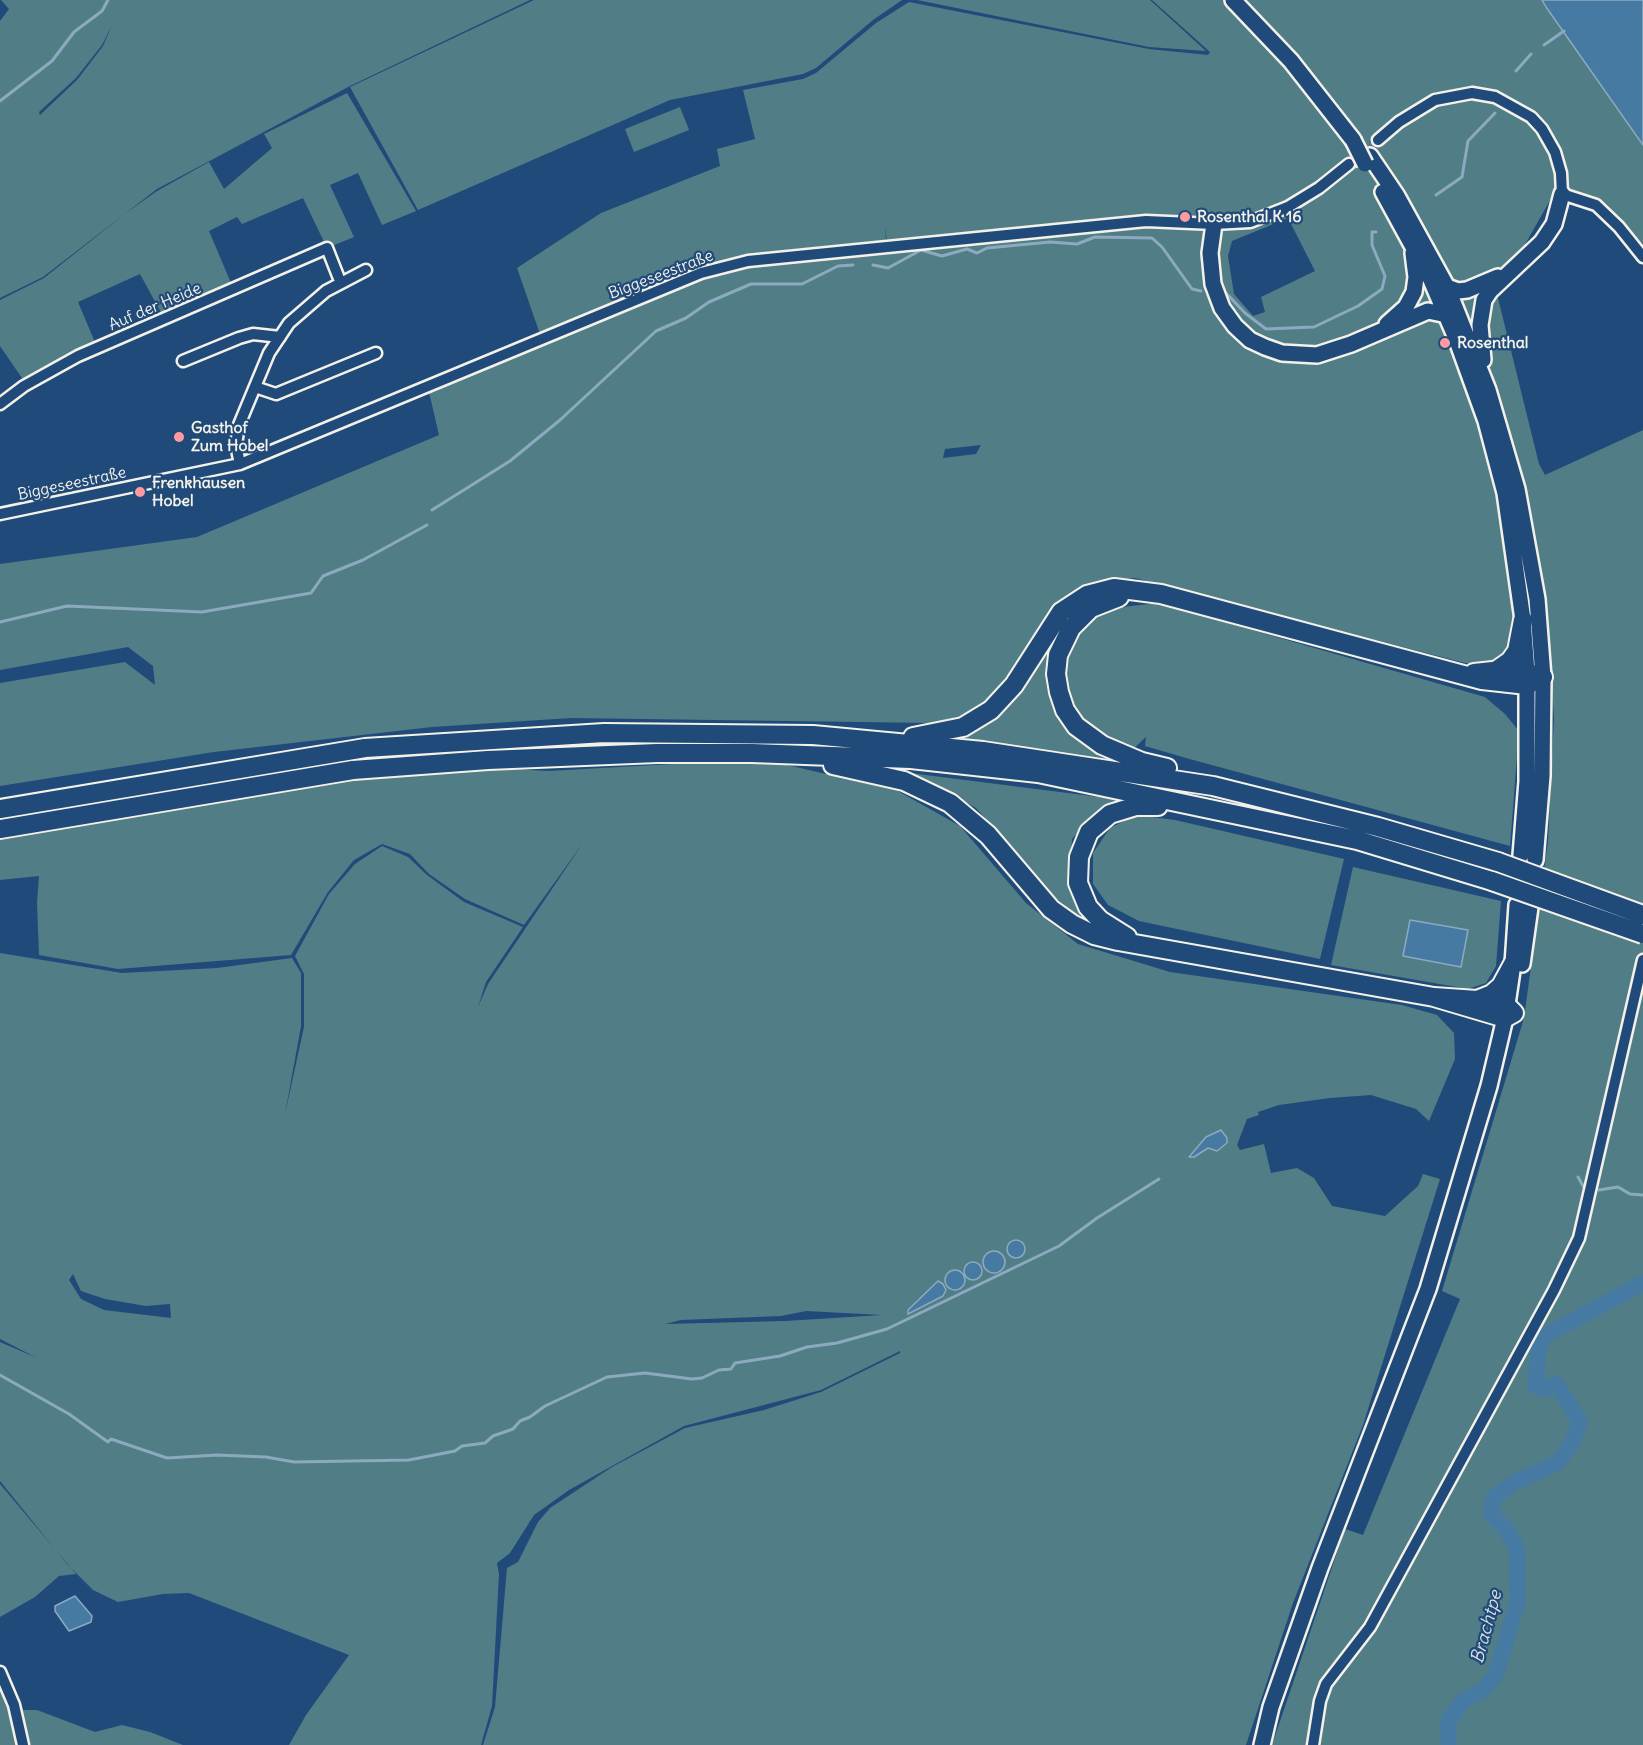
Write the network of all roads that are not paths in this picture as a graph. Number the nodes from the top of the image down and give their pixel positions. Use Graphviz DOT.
graph roads {
  1 [pos="1233,0"];
  2 [pos="1378,140"];
  3 [pos="1361,161"];
  4 [pos="1562,194"];
  5 [pos="1214,224"];
  6 [pos="1412,245"];
  7 [pos="1643,257"];
  8 [pos="1514,269"];
  9 [pos="366,270"];
  10 [pos="340,281"];
  11 [pos="1447,287"];
  12 [pos="1447,315"];
  13 [pos="1370,336"];
  14 [pos="280,337"];
  15 [pos="376,353"];
  16 [pos="183,362"];
  17 [pos="255,387"];
  18 [pos="1488,390"];
  19 [pos="0,404"];
  20 [pos="240,464"];
  21 [pos="1510,486"];
  22 [pos="0,514"];
  23 [pos="1161,594"];
  24 [pos="1523,620"];
  25 [pos="1497,670"];
  26 [pos="1453,673"];
  27 [pos="1532,678"];
  28 [pos="892,740"];
  29 [pos="752,753"];
  30 [pos="1213,786"];
  31 [pos="0,809"];
  32 [pos="1224,810"];
  33 [pos="0,829"];
  34 [pos="1528,857"];
  35 [pos="1643,915"];
  36 [pos="1643,934"];
  37 [pos="1142,944"];
  38 [pos="1643,960"];
  39 [pos="1513,964"];
  40 [pos="1434,997"];
  41 [pos="1477,1000"];
  42 [pos="1508,1012"];
  43 [pos="0,1672"];
  44 [pos="23,1745"];
  45 [pos="1262,1745"];
  46 [pos="1313,1745"];
  1 -- 3 [label="main road, bridge"];
  2 -- 4 [label="street"];
  3 -- 5 [label="street, Biggeseestraße"];
  3 -- 6 [label="main road"];
  3 -- 11 [label="main road"];
  4 -- 7 [label="street"];
  4 -- 8 [label="main road"];
  5 -- 13 [label="main road"];
  5 -- 20 [label="street, Biggeseestraße"];
  6 -- 12 [label="main road"];
  6 -- 13 [label="main road"];
  8 -- 11 [label="main road"];
  8 -- 18 [label="main road"];
  9 -- 10 [label="street"];
  10 -- 14 [label="street"];
  10 -- 19 [label="street, Auf der Heide"];
  11 -- 18 [label="main road"];
  12 -- 13 [label="main road"];
  12 -- 21 [label="main road"];
  14 -- 16 [label="street"];
  14 -- 17 [label="street"];
  15 -- 17 [label="street"];
  17 -- 20 [label="street"];
  18 -- 21 [label="main road"];
  20 -- 22 [label="street, Biggeseestraße"];
  21 -- 24 [label="main road"];
  21 -- 27 [label="main road"];
  23 -- 26 [label="highway"];
  23 -- 28 [label="highway"];
  23 -- 30 [label="highway"];
  24 -- 25 [label="highway"];
  24 -- 27 [label="main road"];
  25 -- 26 [label="highway"];
  25 -- 27 [label="highway"];
  26 -- 27 [label="highway"];
  27 -- 34 [label="main road"];
  28 -- 30 [label="highway"];
  28 -- 31 [label="highway"];
  29 -- 32 [label="highway"];
  29 -- 33 [label="highway"];
  29 -- 37 [label="highway"];
  30 -- 35 [label="highway, bridge"];
  32 -- 36 [label="highway, bridge"];
  32 -- 37 [label="highway"];
  37 -- 40 [label="highway"];
  38 -- 46 [label="street"];
  39 -- 41 [label="highway"];
  39 -- 42 [label="main road"];
  39 -- 42 [label="main road"];
  40 -- 41 [label="highway"];
  40 -- 42 [label="highway"];
  41 -- 42 [label="highway"];
  42 -- 45 [label="main road"];
  43 -- 44 [label="street"];
}
